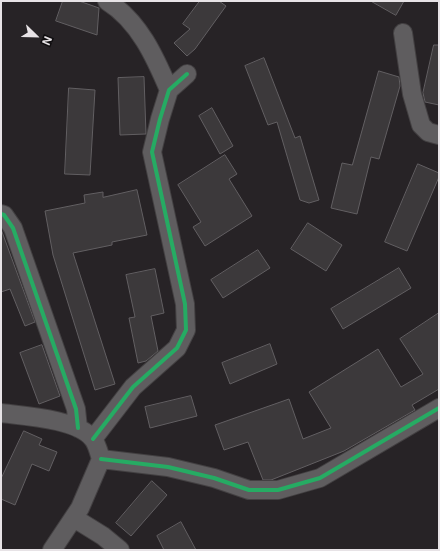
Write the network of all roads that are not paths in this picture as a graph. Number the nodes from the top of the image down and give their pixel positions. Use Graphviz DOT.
graph roads {
  1 [pos="107,1"];
  2 [pos="403,33"];
  3 [pos="187,74"];
  4 [pos="169,90"];
  5 [pos="439,135"];
  6 [pos="1,214"];
  7 [pos="439,408"];
  8 [pos="1,413"];
  9 [pos="78,428"];
  10 [pos="93,438"];
  11 [pos="101,459"];
  12 [pos="74,518"];
  13 [pos="52,550"];
  14 [pos="120,550"];
  1 -- 4 [label="street"];
  2 -- 5 [label="street"];
  3 -- 4 [label="street"];
  4 -- 10 [label="street"];
  6 -- 9 [label="street"];
  7 -- 11 [label="street"];
  8 -- 9 [label="street"];
  9 -- 10 [label="street"];
  10 -- 11 [label="street"];
  11 -- 12 [label="street"];
  12 -- 13 [label="street"];
  12 -- 14 [label="street"];
}
